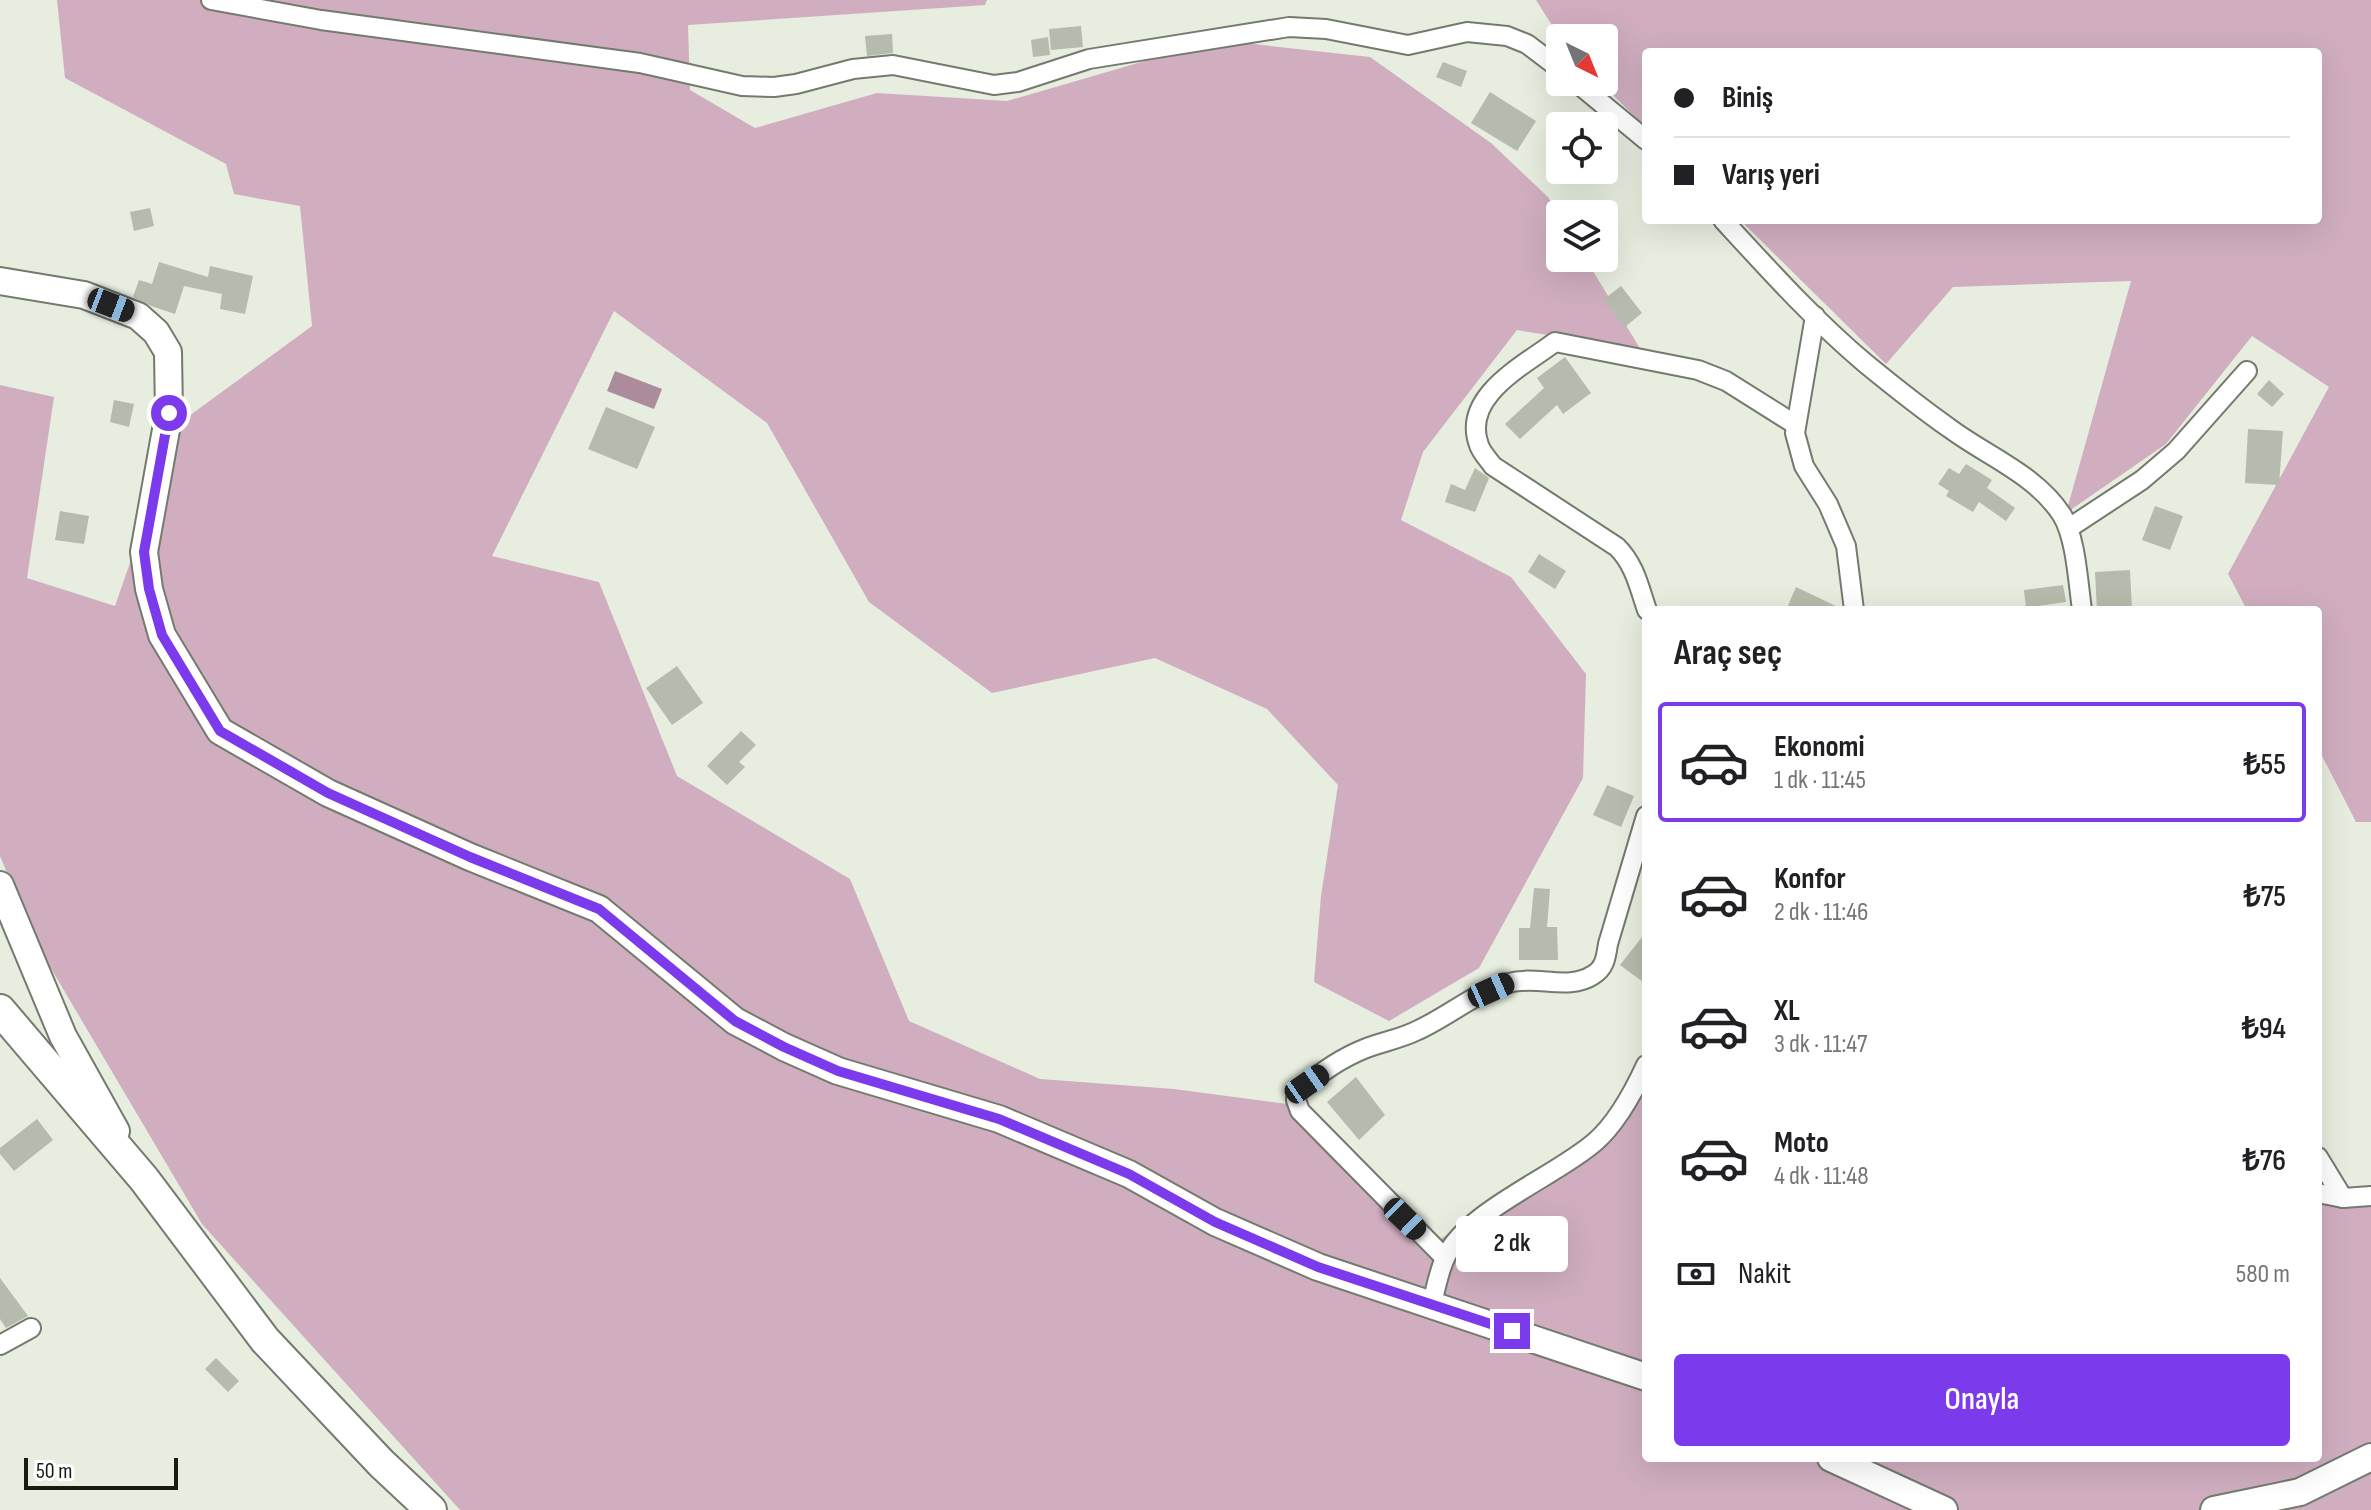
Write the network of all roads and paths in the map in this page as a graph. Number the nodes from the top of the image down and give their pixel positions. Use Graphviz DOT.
graph roads {
  1 [pos="211,0"];
  2 [pos="1546,58"];
  3 [pos="1593,96"];
  4 [pos="1642,137"];
  5 [pos="1727,224"];
  6 [pos="0,281"];
  7 [pos="1815,316"];
  8 [pos="2247,371"];
  9 [pos="1796,425"];
  10 [pos="2069,528"];
  11 [pos="1646,606"];
  12 [pos="1854,606"];
  13 [pos="2081,606"];
  14 [pos="1642,829"];
  15 [pos="0,885"];
  16 [pos="0,1010"];
  17 [pos="1642,1072"];
  18 [pos="2322,1164"];
  19 [pos="144,1179"];
  20 [pos="2322,1194"];
  21 [pos="2371,1196"];
  22 [pos="2343,1198"];
  23 [pos="1445,1258"];
  24 [pos="1432,1303"];
  25 [pos="31,1328"];
  26 [pos="0,1345"];
  27 [pos="1642,1376"];
  28 [pos="2371,1457"];
  29 [pos="1840,1462"];
  30 [pos="431,1510"];
  31 [pos="1944,1510"];
  32 [pos="2214,1510"];
  1 -- 2 [label="street"];
  3 -- 4 [label="street"];
  5 -- 7 [label="street"];
  6 -- 24 [label="street"];
  7 -- 9 [label="street"];
  7 -- 10 [label="street"];
  8 -- 10 [label="street"];
  9 -- 11 [label="street"];
  9 -- 12 [label="street"];
  10 -- 13 [label="street"];
  14 -- 23 [label="street"];
  15 -- 19 [label="street"];
  16 -- 19 [label="main road"];
  17 -- 23 [label="street"];
  18 -- 22 [label="street"];
  19 -- 30 [label="main road"];
  20 -- 22 [label="street"];
  21 -- 22 [label="street"];
  23 -- 24 [label="street"];
  24 -- 27 [label="street"];
  25 -- 26 [label="street"];
  28 -- 32 [label="street"];
  29 -- 31 [label="street"];
}
